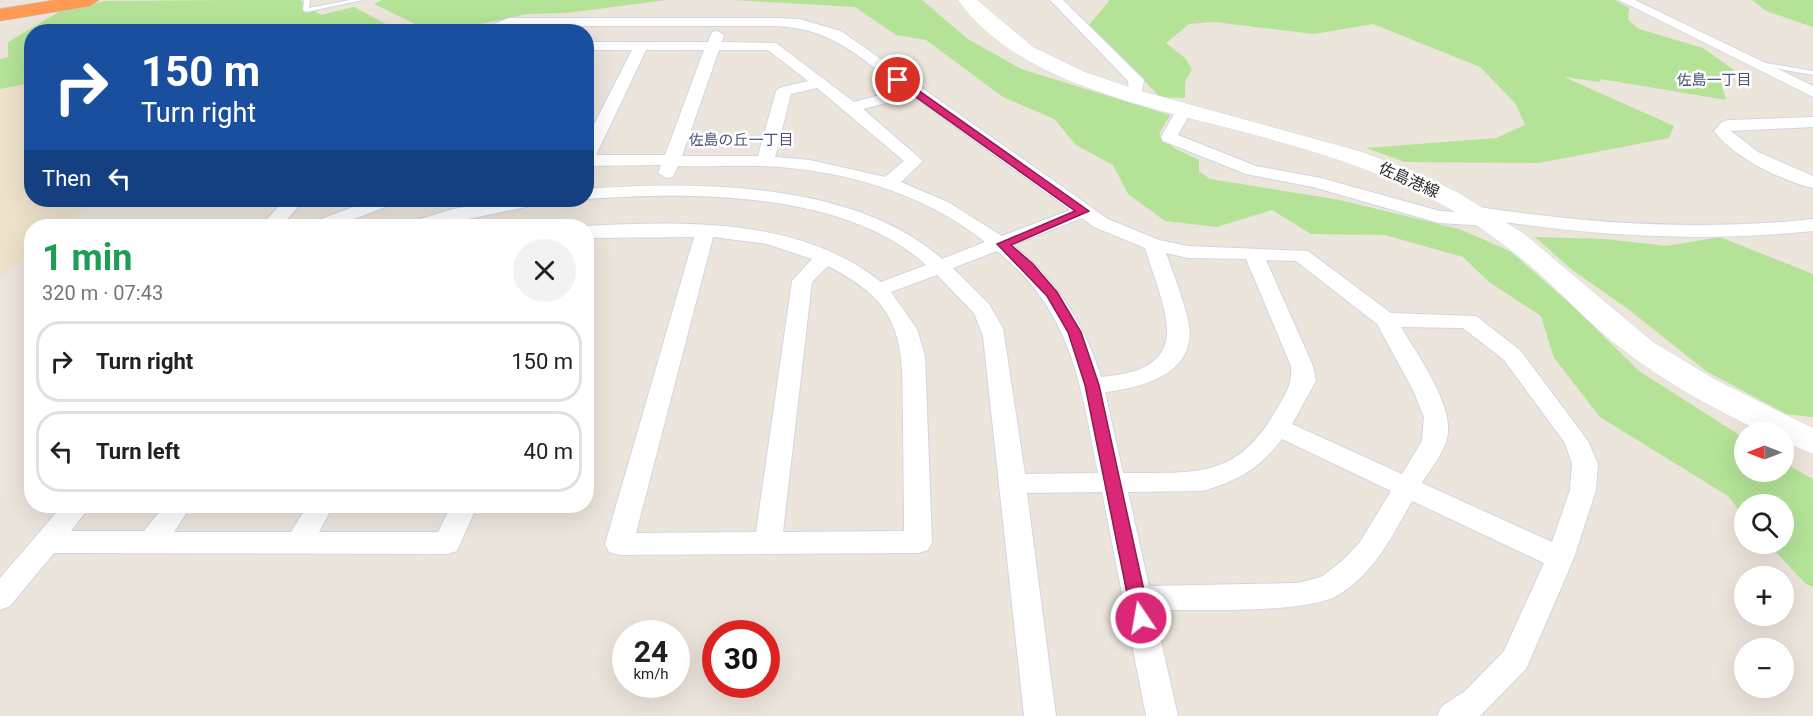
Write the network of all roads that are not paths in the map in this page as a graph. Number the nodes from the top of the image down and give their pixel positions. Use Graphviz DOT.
graph roads {
  1 [pos="90,0"];
  2 [pos="307,0"];
  3 [pos="360,0"];
  4 [pos="967,0"];
  5 [pos="1056,0"];
  6 [pos="1625,0"];
  7 [pos="0,15"];
  8 [pos="723,22"];
  9 [pos="503,24"];
  10 [pos="594,46"];
  11 [pos="641,46"];
  12 [pos="712,46"];
  13 [pos="1746,61"];
  14 [pos="1813,73"];
  15 [pos="819,83"];
  16 [pos="914,91"];
  17 [pos="1813,92"];
  18 [pos="1135,96"];
  19 [pos="851,107"];
  20 [pos="1184,110"];
  21 [pos="1813,122"];
  22 [pos="594,143"];
  23 [pos="594,160"];
  24 [pos="671,160"];
  25 [pos="765,161"];
  26 [pos="1813,183"];
  27 [pos="888,184"];
  28 [pos="660,192"];
  29 [pos="594,194"];
  30 [pos="289,207"];
  31 [pos="369,207"];
  32 [pos="497,207"];
  33 [pos="1083,211"];
  34 [pos="1484,217"];
  35 [pos="278,219"];
  36 [pos="338,219"];
  37 [pos="440,219"];
  38 [pos="1813,225"];
  39 [pos="594,232"];
  40 [pos="705,233"];
  41 [pos="1003,244"];
  42 [pos="1154,245"];
  43 [pos="1254,256"];
  44 [pos="824,258"];
  45 [pos="943,265"];
  46 [pos="879,290"];
  47 [pos="1386,320"];
  48 [pos="1092,385"];
  49 [pos="1278,427"];
  50 [pos="1813,442"];
  51 [pos="1112,483"];
  52 [pos="1015,484"];
  53 [pos="1407,488"];
  54 [pos="71,513"];
  55 [pos="173,513"];
  56 [pos="316,513"];
  57 [pos="461,513"];
  58 [pos="47,542"];
  59 [pos="152,542"];
  60 [pos="299,542"];
  61 [pos="768,543"];
  62 [pos="1560,558"];
  63 [pos="0,598"];
  64 [pos="1137,598"];
  65 [pos="1040,716"];
  66 [pos="1162,716"];
  67 [pos="1453,716"];
  1 -- 7 [label="highway"];
  2 -- 3 [label="lane"];
  4 -- 18 [label="main road, 佐島港線"];
  5 -- 18 [label="street"];
  6 -- 13 [label="street"];
  8 -- 9 [label="street"];
  8 -- 12 [label="street"];
  8 -- 16 [label="street"];
  10 -- 11 [label="street"];
  11 -- 12 [label="street"];
  11 -- 22 [label="street"];
  12 -- 15 [label="street"];
  12 -- 24 [label="street"];
  13 -- 14 [label="lane"];
  13 -- 17 [label="street"];
  15 -- 19 [label="street"];
  15 -- 25 [label="street"];
  16 -- 19 [label="street"];
  16 -- 33 [label="street"];
  18 -- 20 [label="main road, 佐島港線"];
  19 -- 27 [label="street"];
  20 -- 34 [label="main road, 佐島港線"];
  20 -- 34 [label="street"];
  21 -- 26 [label="street"];
  23 -- 24 [label="street"];
  24 -- 25 [label="street"];
  24 -- 28 [label="street"];
  25 -- 27 [label="street"];
  27 -- 41 [label="street"];
  28 -- 29 [label="street"];
  28 -- 45 [label="street"];
  30 -- 35 [label="street"];
  31 -- 36 [label="street"];
  32 -- 37 [label="street"];
  33 -- 41 [label="street"];
  33 -- 42 [label="street"];
  34 -- 38 [label="street"];
  34 -- 50 [label="main road, 佐島港線"];
  39 -- 40 [label="street"];
  40 -- 44 [label="street"];
  40 -- 61 [label="street"];
  41 -- 45 [label="street"];
  41 -- 48 [label="street"];
  42 -- 43 [label="street"];
  42 -- 48 [label="street"];
  43 -- 47 [label="street"];
  43 -- 49 [label="street"];
  44 -- 46 [label="street"];
  44 -- 61 [label="street"];
  45 -- 46 [label="street"];
  45 -- 52 [label="street"];
  46 -- 61 [label="street"];
  47 -- 53 [label="street"];
  47 -- 62 [label="street"];
  48 -- 51 [label="street"];
  49 -- 51 [label="street"];
  49 -- 53 [label="street"];
  51 -- 52 [label="street"];
  51 -- 64 [label="street"];
  52 -- 65 [label="street"];
  53 -- 62 [label="street"];
  53 -- 64 [label="street"];
  54 -- 58 [label="street"];
  55 -- 59 [label="street"];
  56 -- 60 [label="street"];
  57 -- 60 [label="street"];
  58 -- 59 [label="street"];
  58 -- 63 [label="street"];
  59 -- 60 [label="street"];
  62 -- 67 [label="street"];
  64 -- 66 [label="street"];
}
